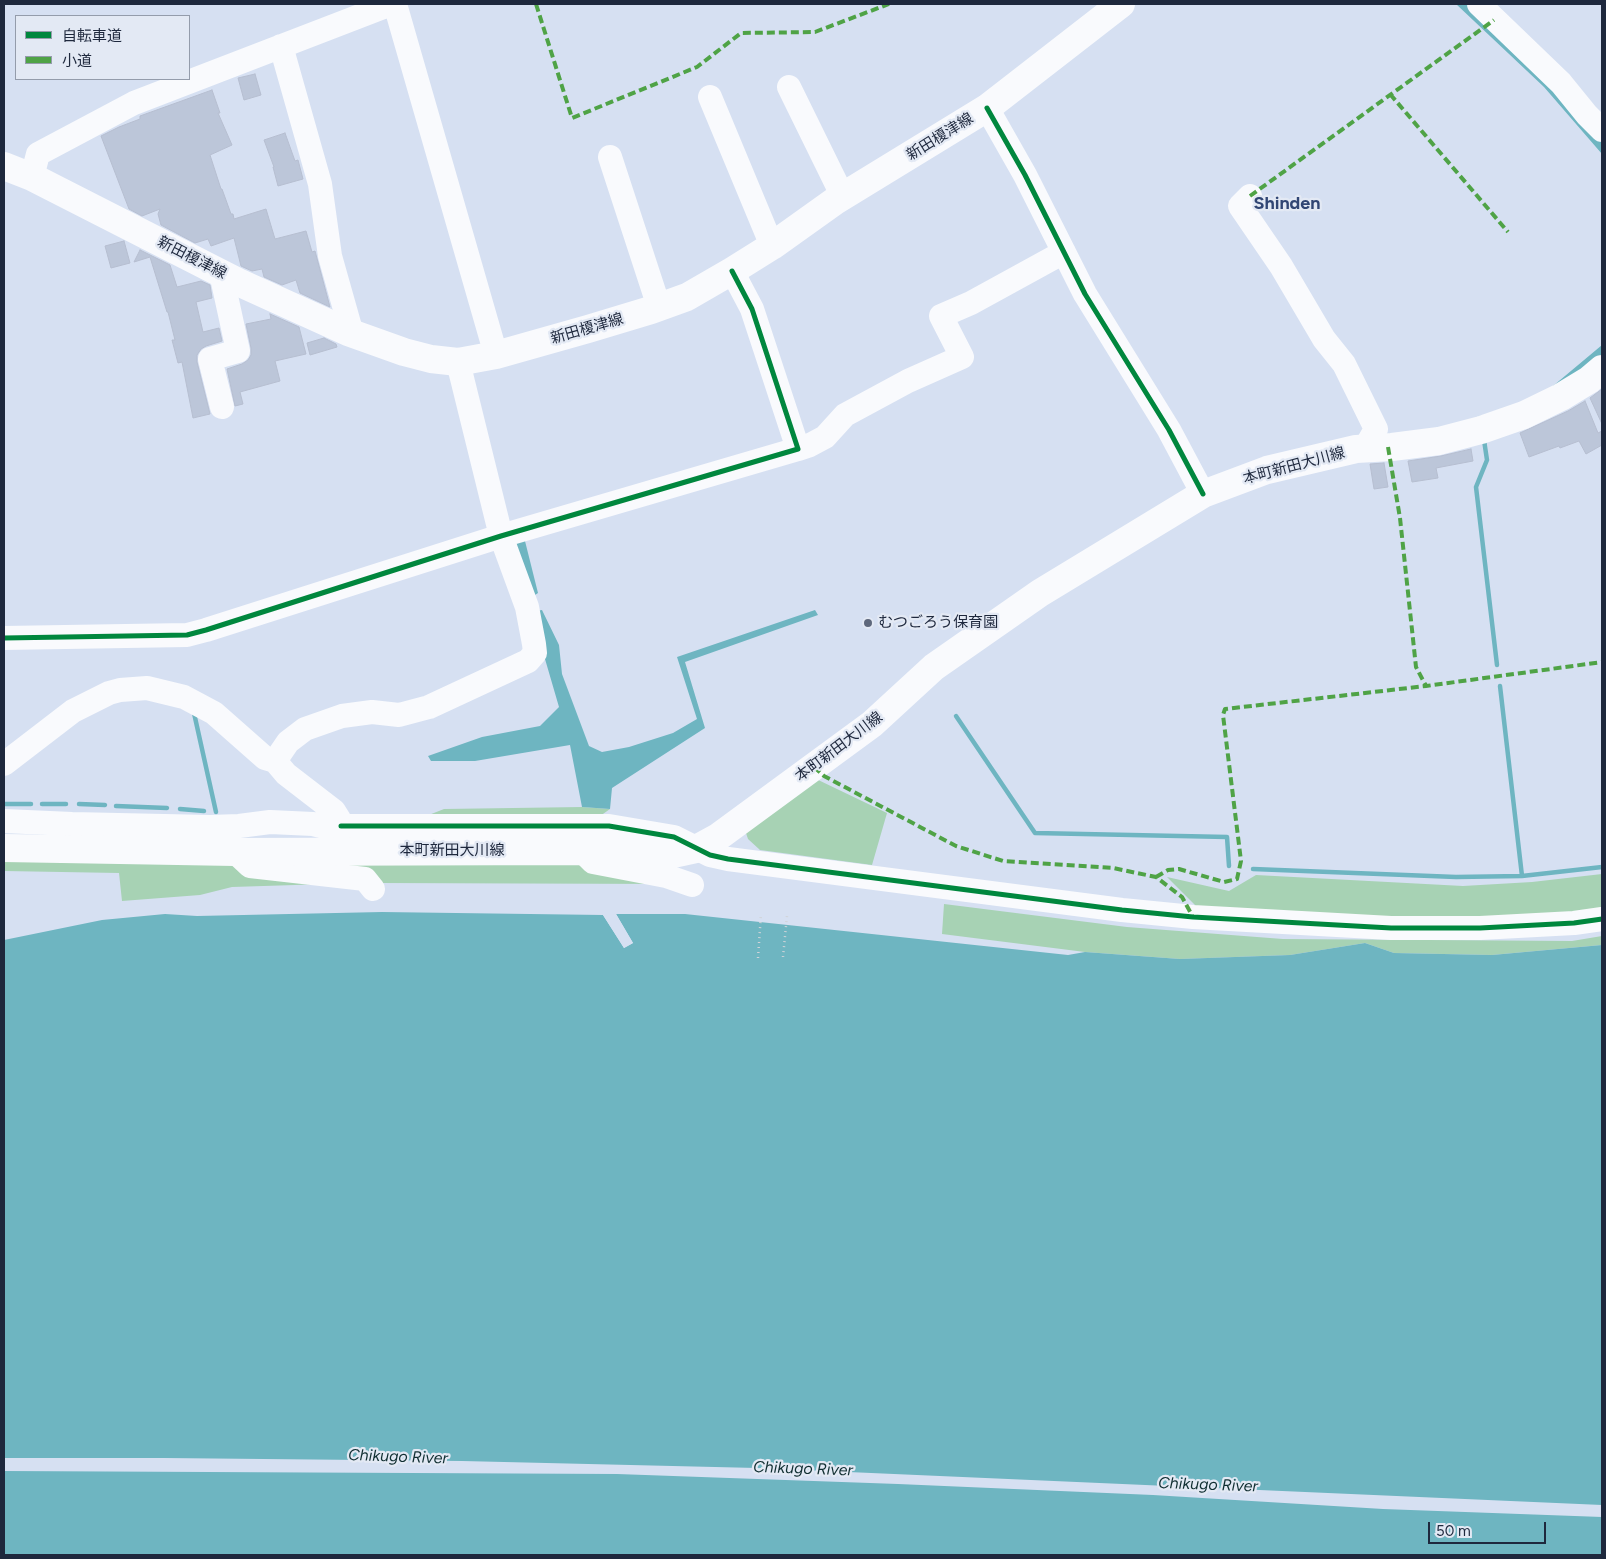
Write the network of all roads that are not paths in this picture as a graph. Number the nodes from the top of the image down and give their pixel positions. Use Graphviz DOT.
graph roads {
  1 [pos="393,4"];
  2 [pos="1122,4"];
  3 [pos="1479,4"];
  4 [pos="281,46"];
  5 [pos="789,87"];
  6 [pos="710,97"];
  7 [pos="987,108"];
  8 [pos="1602,130"];
  9 [pos="610,157"];
  10 [pos="4,166"];
  11 [pos="32,177"];
  12 [pos="1250,196"];
  13 [pos="843,197"];
  14 [pos="772,246"];
  15 [pos="1064,252"];
  16 [pos="732,271"];
  17 [pos="221,273"];
  18 [pos="659,307"];
  19 [pos="352,334"];
  20 [pos="496,355"];
  21 [pos="458,362"];
  22 [pos="1602,369"];
  23 [pos="222,407"];
  24 [pos="1365,448"];
  25 [pos="798,449"];
  26 [pos="1203,494"];
  27 [pos="500,536"];
  28 [pos="4,638"];
  29 [pos="275,761"];
  30 [pos="4,764"];
  31 [pos="4,821"];
  32 [pos="333,826"];
  33 [pos="4,848"];
  34 [pos="696,849"];
  35 [pos="247,851"];
  36 [pos="583,851"];
  37 [pos="692,885"];
  38 [pos="373,890"];
  39 [pos="1602,919"];
  1 -- 4 [label="street"];
  1 -- 20 [label="street"];
  2 -- 7 [label="main road, 新田榎津線"];
  3 -- 8 [label="street"];
  4 -- 11 [label="street"];
  4 -- 19 [label="street"];
  5 -- 13 [label="street"];
  6 -- 14 [label="street"];
  7 -- 13 [label="main road, 新田榎津線"];
  7 -- 15 [label="street"];
  9 -- 18 [label="street"];
  10 -- 11 [label="main road, 新田榎津線"];
  11 -- 17 [label="main road, 新田榎津線"];
  12 -- 24 [label="street"];
  13 -- 14 [label="main road, 新田榎津線"];
  14 -- 16 [label="main road, 新田榎津線"];
  15 -- 25 [label="street"];
  15 -- 26 [label="street"];
  16 -- 18 [label="main road, 新田榎津線"];
  16 -- 25 [label="street"];
  17 -- 19 [label="main road, 新田榎津線"];
  17 -- 23 [label="street"];
  18 -- 20 [label="main road, 新田榎津線"];
  19 -- 21 [label="main road, 新田榎津線"];
  20 -- 21 [label="main road, 新田榎津線"];
  21 -- 27 [label="street"];
  22 -- 24 [label="main road, 本町新田大川線"];
  24 -- 26 [label="main road, 本町新田大川線"];
  25 -- 27 [label="street"];
  26 -- 34 [label="main road, 本町新田大川線"];
  27 -- 28 [label="street"];
  27 -- 29 [label="street"];
  29 -- 30 [label="street"];
  29 -- 32 [label="street"];
  31 -- 32 [label="street"];
  32 -- 34 [label="street"];
  32 -- 35 [label="street"];
  33 -- 35 [label="main road, 本町新田大川線"];
  34 -- 36 [label="main road, 本町新田大川線"];
  34 -- 39 [label="street"];
  35 -- 36 [label="main road, 本町新田大川線"];
  35 -- 38 [label="street"];
  36 -- 37 [label="street"];
}
